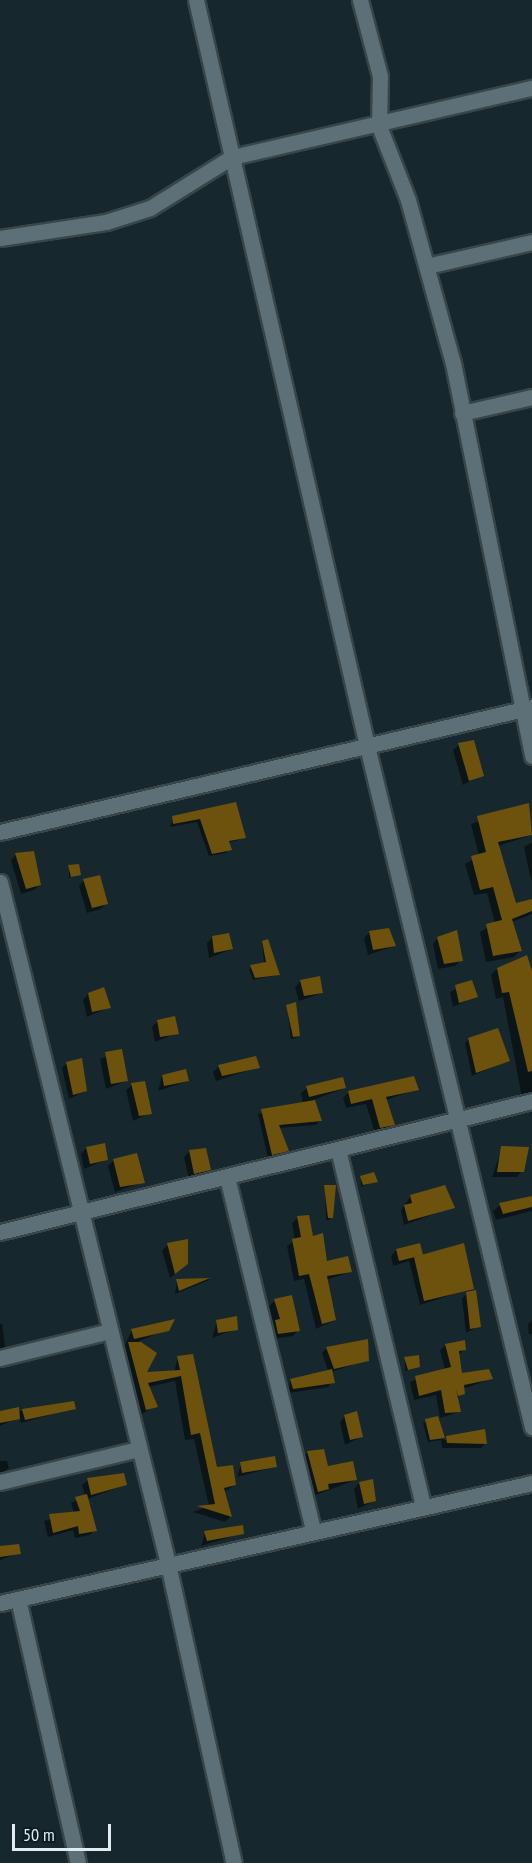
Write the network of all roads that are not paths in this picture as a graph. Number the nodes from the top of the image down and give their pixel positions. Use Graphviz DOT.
graph roads {
  1 [pos="196,0"];
  2 [pos="360,0"];
  3 [pos="532,88"];
  4 [pos="379,126"];
  5 [pos="232,157"];
  6 [pos="0,238"];
  7 [pos="532,242"];
  8 [pos="428,266"];
  9 [pos="532,397"];
  10 [pos="462,413"];
  11 [pos="526,709"];
  12 [pos="367,746"];
  13 [pos="532,756"];
  14 [pos="0,832"];
  15 [pos="0,882"];
  16 [pos="532,1101"];
  17 [pos="461,1120"];
  18 [pos="338,1149"];
  19 [pos="227,1177"];
  20 [pos="82,1212"];
  21 [pos="0,1232"];
  22 [pos="111,1331"];
  23 [pos="0,1358"];
  24 [pos="532,1427"];
  25 [pos="139,1449"];
  26 [pos="0,1482"];
  27 [pos="532,1483"];
  28 [pos="423,1506"];
  29 [pos="313,1530"];
  30 [pos="168,1564"];
  31 [pos="18,1599"];
  32 [pos="0,1603"];
  33 [pos="78,1863"];
  34 [pos="234,1863"];
  1 -- 5 [label="street"];
  2 -- 4 [label="street"];
  3 -- 4 [label="street"];
  4 -- 5 [label="street"];
  4 -- 8 [label="street"];
  5 -- 6 [label="street"];
  5 -- 12 [label="street"];
  7 -- 8 [label="street"];
  8 -- 10 [label="street"];
  9 -- 10 [label="street"];
  10 -- 11 [label="street"];
  11 -- 12 [label="street"];
  11 -- 13 [label="street"];
  12 -- 14 [label="street"];
  12 -- 17 [label="street"];
  15 -- 20 [label="street"];
  16 -- 17 [label="street"];
  17 -- 18 [label="street"];
  17 -- 24 [label="street"];
  18 -- 19 [label="street"];
  18 -- 28 [label="street"];
  19 -- 20 [label="street"];
  19 -- 29 [label="street"];
  20 -- 21 [label="street"];
  20 -- 22 [label="street"];
  22 -- 23 [label="street"];
  22 -- 25 [label="street"];
  25 -- 26 [label="street"];
  25 -- 30 [label="street"];
  27 -- 28 [label="street"];
  28 -- 29 [label="street"];
  29 -- 30 [label="street"];
  30 -- 31 [label="street"];
  30 -- 34 [label="street"];
  31 -- 32 [label="street"];
  31 -- 33 [label="street"];
}
